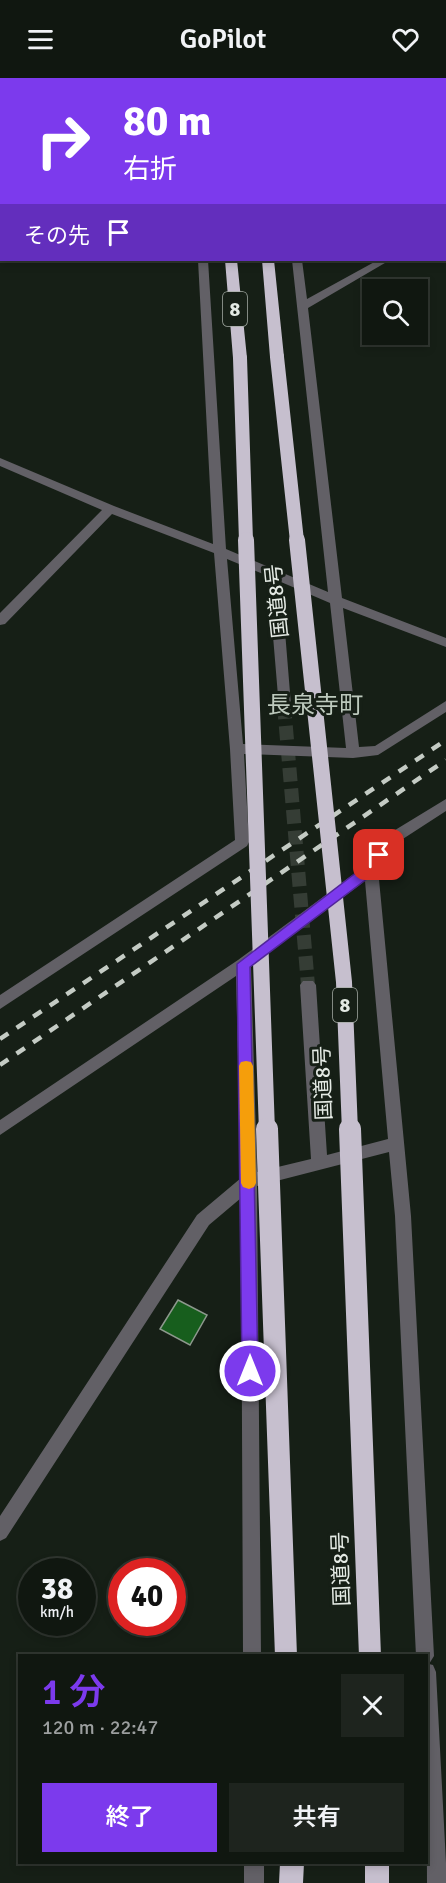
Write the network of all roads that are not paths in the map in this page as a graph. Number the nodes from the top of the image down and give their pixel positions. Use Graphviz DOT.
graph roads {
  1 [pos="203,261"];
  2 [pos="231,261"];
  3 [pos="268,261"];
  4 [pos="297,261"];
  5 [pos="383,261"];
  6 [pos="303,306"];
  7 [pos="0,462"];
  8 [pos="110,509"];
  9 [pos="220,551"];
  10 [pos="274,574"];
  11 [pos="335,600"];
  12 [pos="0,621"];
  13 [pos="446,643"];
  14 [pos="284,705"];
  15 [pos="446,706"];
  16 [pos="237,749"];
  17 [pos="353,753"];
  18 [pos="446,804"];
  19 [pos="371,868"];
  20 [pos="243,964"];
  21 [pos="308,984"];
  22 [pos="0,1003"];
  23 [pos="0,1128"];
  24 [pos="396,1144"];
  25 [pos="319,1163"];
  26 [pos="249,1181"];
  27 [pos="0,1532"];
  28 [pos="252,1654"];
  29 [pos="286,1654"];
  30 [pos="370,1654"];
  31 [pos="425,1654"];
  32 [pos="428,1710"];
  33 [pos="254,1864"];
  34 [pos="292,1864"];
  35 [pos="377,1864"];
  36 [pos="254,1883"];
  37 [pos="291,1883"];
  38 [pos="377,1883"];
  39 [pos="437,1883"];
  1 -- 9 [label="street"];
  2 -- 29 [label="highway, 国道8号 / 8, bridge"];
  3 -- 30 [label="highway, 国道8号 / 8, bridge"];
  4 -- 6 [label="street"];
  5 -- 6 [label="street"];
  6 -- 11 [label="street"];
  7 -- 8 [label="street"];
  8 -- 9 [label="street"];
  8 -- 12 [label="street"];
  9 -- 10 [label="street"];
  9 -- 16 [label="street"];
  10 -- 11 [label="street"];
  10 -- 14 [label="street"];
  11 -- 13 [label="street"];
  11 -- 17 [label="street"];
  15 -- 17 [label="street"];
  16 -- 17 [label="street"];
  16 -- 22 [label="street"];
  18 -- 19 [label="street"];
  19 -- 20 [label="street"];
  19 -- 24 [label="street"];
  20 -- 23 [label="street"];
  20 -- 26 [label="street"];
  21 -- 25 [label="street"];
  24 -- 25 [label="street"];
  24 -- 31 [label="street"];
  25 -- 26 [label="street"];
  26 -- 27 [label="street"];
  26 -- 28 [label="street"];
  32 -- 39 [label="street"];
  33 -- 36 [label="street"];
  34 -- 37 [label="highway"];
  35 -- 38 [label="highway"];
}
